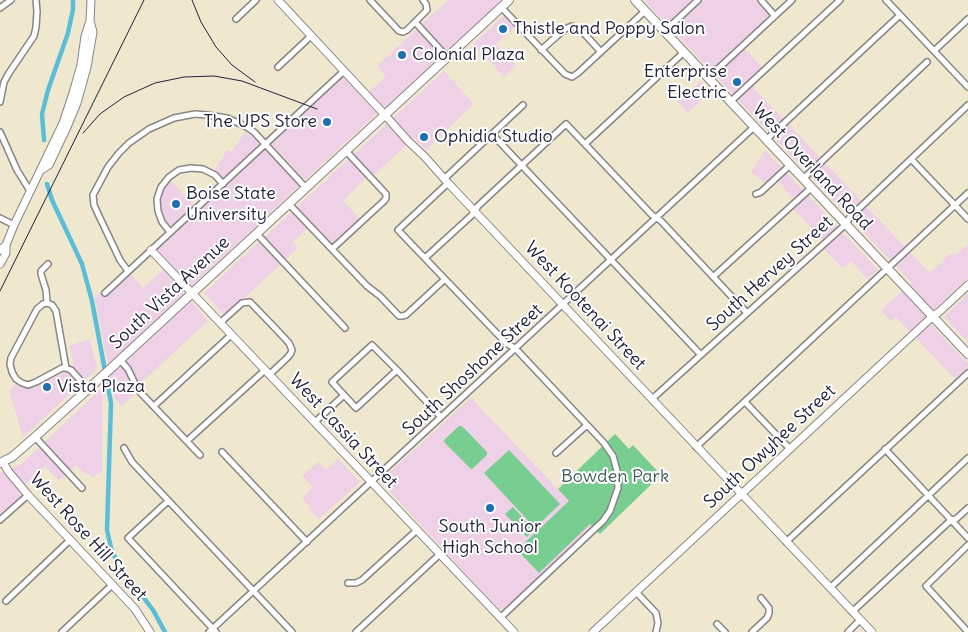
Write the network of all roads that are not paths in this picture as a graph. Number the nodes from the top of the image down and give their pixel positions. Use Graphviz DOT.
graph roads {
  1 [pos="11,0"];
  2 [pos="36,0"];
  3 [pos="91,0"];
  4 [pos="256,0"];
  5 [pos="278,0"];
  6 [pos="370,0"];
  7 [pos="423,0"];
  8 [pos="509,0"];
  9 [pos="634,0"];
  10 [pos="698,0"];
  11 [pos="760,0"];
  12 [pos="792,0"];
  13 [pos="840,0"];
  14 [pos="887,0"];
  15 [pos="501,7"];
  16 [pos="0,8"];
  17 [pos="645,11"];
  18 [pos="900,15"];
  19 [pos="775,16"];
  20 [pos="236,19"];
  21 [pos="968,19"];
  22 [pos="415,22"];
  23 [pos="664,32"];
  24 [pos="311,36"];
  25 [pos="542,50"];
  26 [pos="934,51"];
  27 [pos="601,52"];
  28 [pos="684,52"];
  29 [pos="448,57"];
  30 [pos="927,62"];
  31 [pos="278,66"];
  32 [pos="344,71"];
  33 [pos="708,78"];
  34 [pos="968,87"];
  35 [pos="0,102"];
  36 [pos="730,102"];
  37 [pos="524,105"];
  38 [pos="968,105"];
  39 [pos="385,115"];
  40 [pos="754,126"];
  41 [pos="0,132"];
  42 [pos="492,134"];
  43 [pos="766,140"];
  44 [pos="266,144"];
  45 [pos="584,144"];
  46 [pos="346,151"];
  47 [pos="911,158"];
  48 [pos="790,165"];
  49 [pos="522,166"];
  50 [pos="803,179"];
  51 [pos="446,181"];
  52 [pos="223,184"];
  53 [pos="306,188"];
  54 [pos="811,188"];
  55 [pos="30,191"];
  56 [pos="968,193"];
  57 [pos="756,194"];
  58 [pos="289,204"];
  59 [pos="955,205"];
  60 [pos="475,212"];
  61 [pos="656,217"];
  62 [pos="0,218"];
  63 [pos="968,219"];
  64 [pos="846,224"];
  65 [pos="14,225"];
  66 [pos="170,232"];
  67 [pos="257,234"];
  68 [pos="3,248"];
  69 [pos="151,250"];
  70 [pos="332,250"];
  71 [pos="425,258"];
  72 [pos="610,260"];
  73 [pos="0,264"];
  74 [pos="48,264"];
  75 [pos="887,268"];
  76 [pos="128,271"];
  77 [pos="713,277"];
  78 [pos="445,279"];
  79 [pos="968,285"];
  80 [pos="105,293"];
  81 [pos="192,293"];
  82 [pos="47,304"];
  83 [pos="563,304"];
  84 [pos="747,313"];
  85 [pos="933,316"];
  86 [pos="221,322"];
  87 [pos="345,328"];
  88 [pos="231,335"];
  89 [pos="515,348"];
  90 [pos="968,354"];
  91 [pos="701,355"];
  92 [pos="120,360"];
  93 [pos="66,368"];
  94 [pos="396,370"];
  95 [pos="267,372"];
  96 [pos="968,373"];
  97 [pos="88,389"];
  98 [pos="344,395"];
  99 [pos="652,400"];
  100 [pos="745,402"];
  101 [pos="154,406"];
  102 [pos="441,417"];
  103 [pos="315,422"];
  104 [pos="587,425"];
  105 [pos="35,437"];
  106 [pos="187,442"];
  107 [pos="696,447"];
  108 [pos="124,448"];
  109 [pos="790,449"];
  110 [pos="885,449"];
  111 [pos="222,452"];
  112 [pos="556,453"];
  113 [pos="200,455"];
  114 [pos="968,458"];
  115 [pos="1,462"];
  116 [pos="371,482"];
  117 [pos="82,488"];
  118 [pos="741,494"];
  119 [pos="28,495"];
  120 [pos="928,495"];
  121 [pos="168,500"];
  122 [pos="968,508"];
  123 [pos="0,520"];
  124 [pos="951,520"];
  125 [pos="417,530"];
  126 [pos="968,538"];
  127 [pos="70,540"];
  128 [pos="307,542"];
  129 [pos="786,542"];
  130 [pos="968,545"];
  131 [pos="440,554"];
  132 [pos="348,583"];
  133 [pos="112,585"];
  134 [pos="830,588"];
  135 [pos="254,591"];
  136 [pos="636,592"];
  137 [pos="761,598"];
  138 [pos="6,601"];
  139 [pos="852,612"];
  140 [pos="500,618"];
  141 [pos="860,620"];
  142 [pos="717,624"];
  143 [pos="212,631"];
  144 [pos="62,632"];
  145 [pos="150,632"];
  146 [pos="292,632"];
  147 [pos="356,632"];
  148 [pos="514,632"];
  149 [pos="593,632"];
  150 [pos="656,632"];
  151 [pos="725,632"];
  152 [pos="752,632"];
  153 [pos="848,632"];
  154 [pos="872,632"];
  155 [pos="968,632"];
  1 -- 16 [label="street"];
  2 -- 35 [label="street"];
  3 -- 55 [label="street"];
  4 -- 20 [label="street"];
  5 -- 24 [label="street, West Kootenai Street"];
  6 -- 22 [label="street"];
  7 -- 22 [label="street"];
  8 -- 15 [label="main road, South Vista Avenue"];
  9 -- 17 [label="main road, West Overland Road"];
  10 -- 23 [label="street"];
  11 -- 19 [label="street"];
  12 -- 19 [label="street"];
  13 -- 36 [label="street"];
  14 -- 18 [label="street"];
  15 -- 25 [label="street"];
  15 -- 29 [label="main road, South Vista Avenue"];
  17 -- 23 [label="main road, West Overland Road"];
  17 -- 27 [label="street"];
  18 -- 26 [label="street"];
  18 -- 43 [label="street"];
  19 -- 33 [label="street"];
  21 -- 26 [label="street"];
  22 -- 29 [label="street"];
  23 -- 28 [label="main road, West Overland Road"];
  24 -- 31 [label="street"];
  24 -- 32 [label="street, West Kootenai Street"];
  25 -- 27 [label="street"];
  25 -- 27 [label="street"];
  26 -- 34 [label="street"];
  28 -- 33 [label="main road, West Overland Road"];
  28 -- 45 [label="street"];
  29 -- 39 [label="main road, South Vista Avenue"];
  30 -- 50 [label="street"];
  32 -- 39 [label="street, West Kootenai Street"];
  32 -- 44 [label="street"];
  33 -- 36 [label="main road, West Overland Road"];
  36 -- 40 [label="main road, West Overland Road"];
  37 -- 42 [label="street"];
  38 -- 47 [label="street, South Hervey Street"];
  39 -- 46 [label="main road, South Vista Avenue"];
  39 -- 51 [label="street, West Kootenai Street"];
  40 -- 43 [label="main road, West Overland Road"];
  40 -- 61 [label="street, South Shoshone Street"];
  41 -- 55 [label="street"];
  42 -- 49 [label="street"];
  42 -- 51 [label="street"];
  43 -- 48 [label="main road, West Overland Road"];
  44 -- 52 [label="street"];
  44 -- 53 [label="street"];
  44 -- 76 [label="street"];
  45 -- 49 [label="street"];
  45 -- 61 [label="street"];
  46 -- 53 [label="main road, South Vista Avenue"];
  46 -- 70 [label="street"];
  47 -- 59 [label="street"];
  47 -- 64 [label="street, South Hervey Street"];
  48 -- 50 [label="main road, West Overland Road"];
  48 -- 57 [label="street"];
  49 -- 60 [label="street"];
  49 -- 72 [label="street"];
  50 -- 54 [label="main road, West Overland Road"];
  51 -- 60 [label="street, West Kootenai Street"];
  51 -- 71 [label="street"];
  52 -- 66 [label="street"];
  52 -- 66 [label="street"];
  53 -- 58 [label="main road, South Vista Avenue"];
  54 -- 64 [label="main road, West Overland Road"];
  54 -- 77 [label="street"];
  55 -- 65 [label="street"];
  56 -- 59 [label="street"];
  58 -- 67 [label="main road, South Vista Avenue"];
  58 -- 70 [label="street"];
  59 -- 63 [label="street"];
  59 -- 75 [label="street"];
  60 -- 71 [label="street"];
  60 -- 83 [label="street, West Kootenai Street"];
  61 -- 72 [label="street, South Shoshone Street"];
  61 -- 77 [label="street"];
  62 -- 65 [label="street"];
  64 -- 75 [label="main road, West Overland Road"];
  64 -- 84 [label="street, South Hervey Street"];
  65 -- 68 [label="street"];
  66 -- 69 [label="street"];
  67 -- 81 [label="main road, South Vista Avenue"];
  67 -- 87 [label="street"];
  68 -- 73 [label="street"];
  69 -- 76 [label="street"];
  69 -- 81 [label="street, West Cassia Street"];
  70 -- 78 [label="street"];
  71 -- 78 [label="street"];
  72 -- 83 [label="street, South Shoshone Street"];
  72 -- 91 [label="street"];
  74 -- 82 [label="street"];
  75 -- 85 [label="main road, West Overland Road"];
  75 -- 100 [label="street"];
  76 -- 80 [label="street"];
  77 -- 84 [label="street"];
  78 -- 89 [label="street"];
  79 -- 85 [label="street, South Owyhee Street"];
  81 -- 86 [label="street, West Cassia Street"];
  81 -- 92 [label="main road, South Vista Avenue"];
  82 -- 93 [label="street"];
  82 -- 93 [label="street"];
  83 -- 89 [label="street, South Shoshone Street"];
  83 -- 99 [label="street, West Kootenai Street"];
  84 -- 91 [label="street, South Hervey Street"];
  85 -- 90 [label="main road, West Overland Road"];
  85 -- 109 [label="street, South Owyhee Street"];
  86 -- 88 [label="street, West Cassia Street"];
  86 -- 95 [label="street"];
  88 -- 95 [label="street, West Cassia Street"];
  88 -- 101 [label="street"];
  89 -- 102 [label="street, South Shoshone Street"];
  89 -- 104 [label="street"];
  91 -- 99 [label="street, South Hervey Street"];
  92 -- 97 [label="main road, South Vista Avenue"];
  92 -- 101 [label="street"];
  93 -- 97 [label="street"];
  94 -- 98 [label="street"];
  94 -- 98 [label="street"];
  94 -- 102 [label="street"];
  95 -- 103 [label="street, West Cassia Street"];
  95 -- 106 [label="street"];
  96 -- 110 [label="street"];
  97 -- 105 [label="main road, South Vista Avenue"];
  98 -- 103 [label="street"];
  99 -- 107 [label="street, West Kootenai Street"];
  100 -- 107 [label="street"];
  100 -- 109 [label="street"];
  101 -- 106 [label="street"];
  102 -- 116 [label="street, South Shoshone Street"];
  103 -- 116 [label="street, West Cassia Street"];
  104 -- 112 [label="street"];
  104 -- 140 [label="street"];
  105 -- 115 [label="main road, South Vista Avenue"];
  105 -- 117 [label="street"];
  106 -- 113 [label="street"];
  107 -- 118 [label="street, West Kootenai Street"];
  108 -- 121 [label="street"];
  109 -- 118 [label="street, South Owyhee Street"];
  110 -- 120 [label="street"];
  110 -- 129 [label="street"];
  111 -- 128 [label="street"];
  114 -- 120 [label="street"];
  115 -- 119 [label="street, West Rose Hill Street"];
  116 -- 125 [label="street, West Cassia Street"];
  116 -- 128 [label="street, South Shoshone Street"];
  118 -- 129 [label="street, West Kootenai Street"];
  118 -- 136 [label="street, South Owyhee Street"];
  119 -- 123 [label="street"];
  119 -- 127 [label="street, West Rose Hill Street"];
  120 -- 124 [label="street"];
  120 -- 134 [label="street"];
  121 -- 135 [label="street"];
  121 -- 143 [label="street"];
  122 -- 124 [label="street"];
  124 -- 126 [label="street"];
  124 -- 139 [label="street"];
  125 -- 131 [label="street, West Cassia Street"];
  125 -- 132 [label="street"];
  127 -- 133 [label="street, West Rose Hill Street"];
  127 -- 138 [label="street"];
  128 -- 135 [label="street, South Shoshone Street"];
  129 -- 134 [label="street, West Kootenai Street"];
  130 -- 155 [label="street"];
  131 -- 140 [label="street, West Cassia Street"];
  131 -- 147 [label="street"];
  133 -- 144 [label="street"];
  133 -- 145 [label="street, West Rose Hill Street"];
  134 -- 139 [label="street, West Kootenai Street"];
  135 -- 143 [label="street, South Shoshone Street"];
  135 -- 146 [label="street"];
  136 -- 149 [label="street, South Owyhee Street"];
  136 -- 150 [label="street"];
  137 -- 152 [label="street"];
  139 -- 141 [label="street, West Kootenai Street"];
  140 -- 148 [label="street, West Cassia Street"];
  141 -- 153 [label="street"];
  141 -- 154 [label="street, West Kootenai Street"];
  142 -- 151 [label="street"];
}
